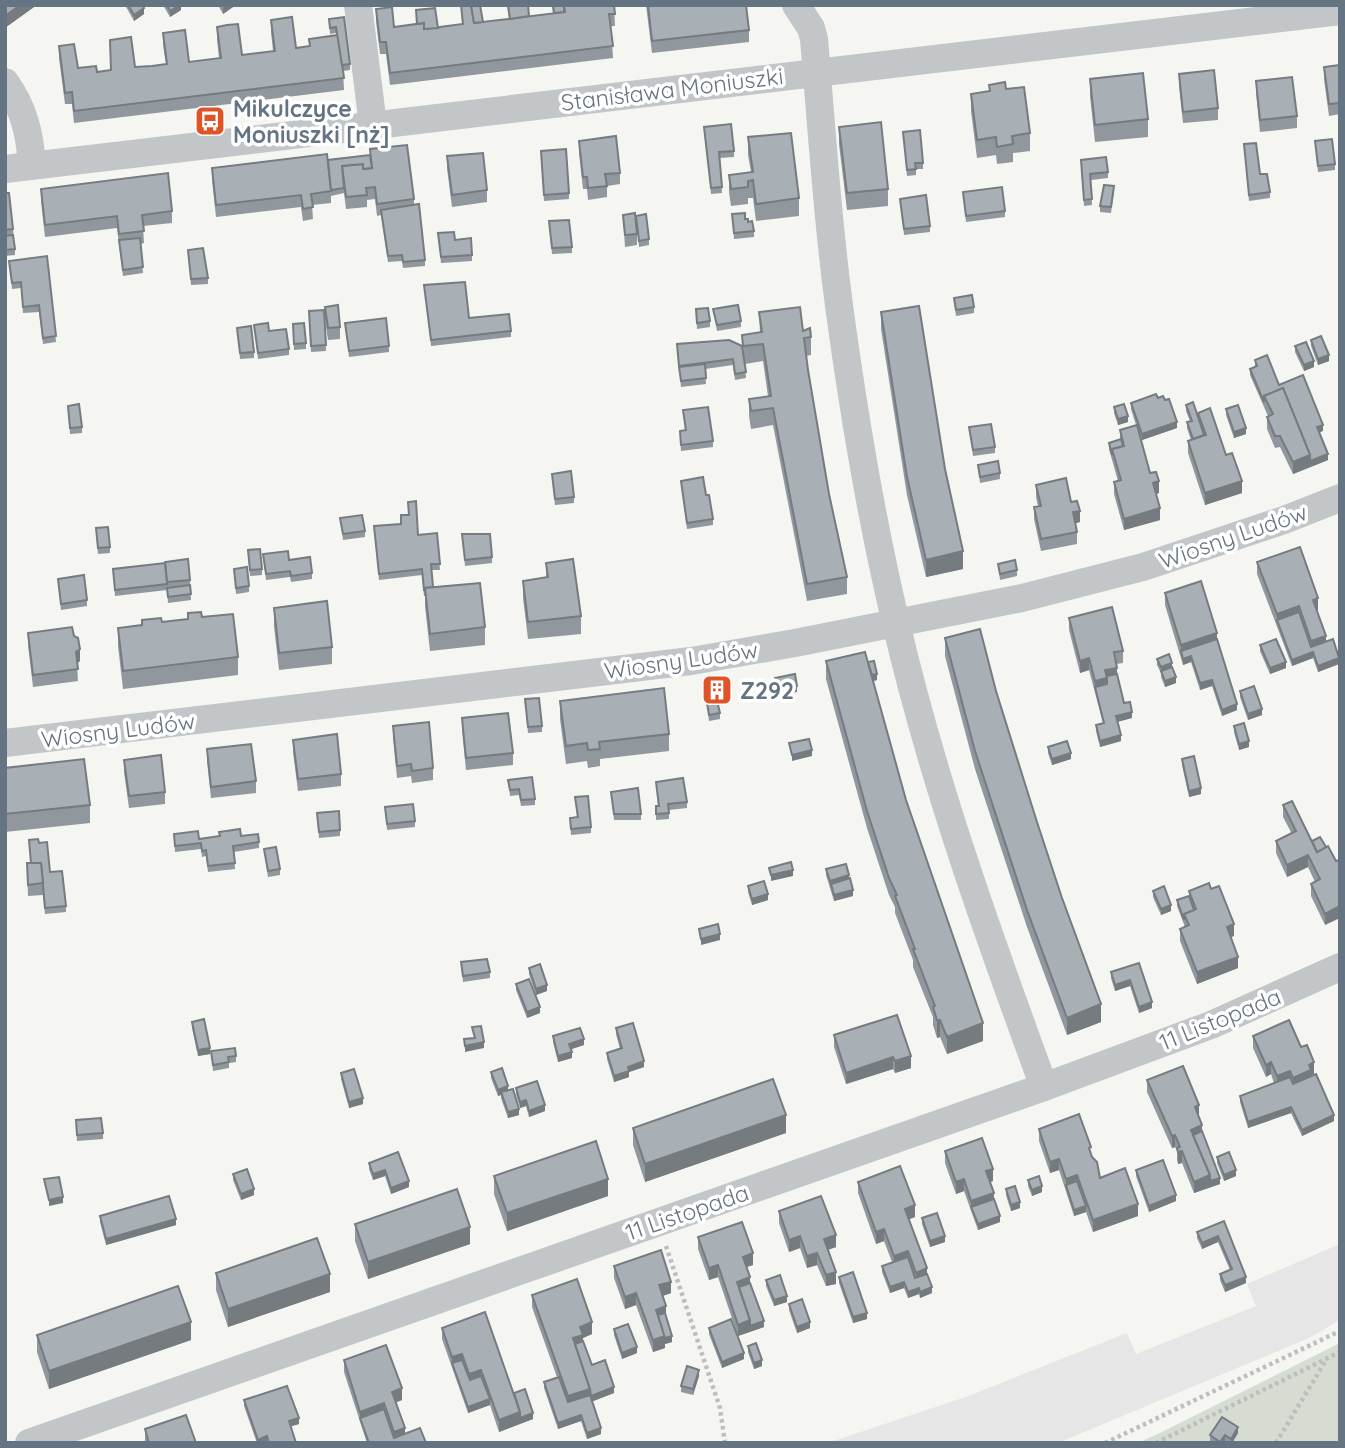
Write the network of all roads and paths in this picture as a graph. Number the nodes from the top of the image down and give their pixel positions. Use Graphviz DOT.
graph roads {
  1 [pos="358,5"];
  2 [pos="796,5"];
  3 [pos="1340,10"];
  4 [pos="817,71"];
  5 [pos="5,82"];
  6 [pos="373,125"];
  7 [pos="19,168"];
  8 [pos="1340,498"];
  9 [pos="896,624"];
  10 [pos="5,743"];
  11 [pos="1340,967"];
  12 [pos="1044,1087"];
  13 [pos="658,1223"];
  14 [pos="1340,1331"];
  15 [pos="1340,1352"];
  16 [pos="1326,1359"];
  17 [pos="29,1443"];
  18 [pos="725,1443"];
  19 [pos="1105,1443"];
  20 [pos="1157,1443"];
  21 [pos="1276,1443"];
  1 -- 6 [label="street"];
  2 -- 4 [label="street"];
  3 -- 4 [label="street, Stanisława Moniuszki"];
  4 -- 6 [label="street, Stanisława Moniuszki"];
  4 -- 9 [label="street"];
  5 -- 7 [label="street"];
  6 -- 7 [label="street, Stanisława Moniuszki"];
  8 -- 9 [label="street, Wiosny Ludów"];
  9 -- 10 [label="street, Wiosny Ludów"];
  9 -- 12 [label="street"];
  11 -- 12 [label="street, 11 Listopada"];
  12 -- 13 [label="street, 11 Listopada"];
  13 -- 17 [label="street, 11 Listopada"];
  13 -- 18 [label="path"];
  14 -- 19 [label="path"];
  15 -- 16 [label="path"];
  16 -- 20 [label="path"];
  16 -- 21 [label="path"];
}
